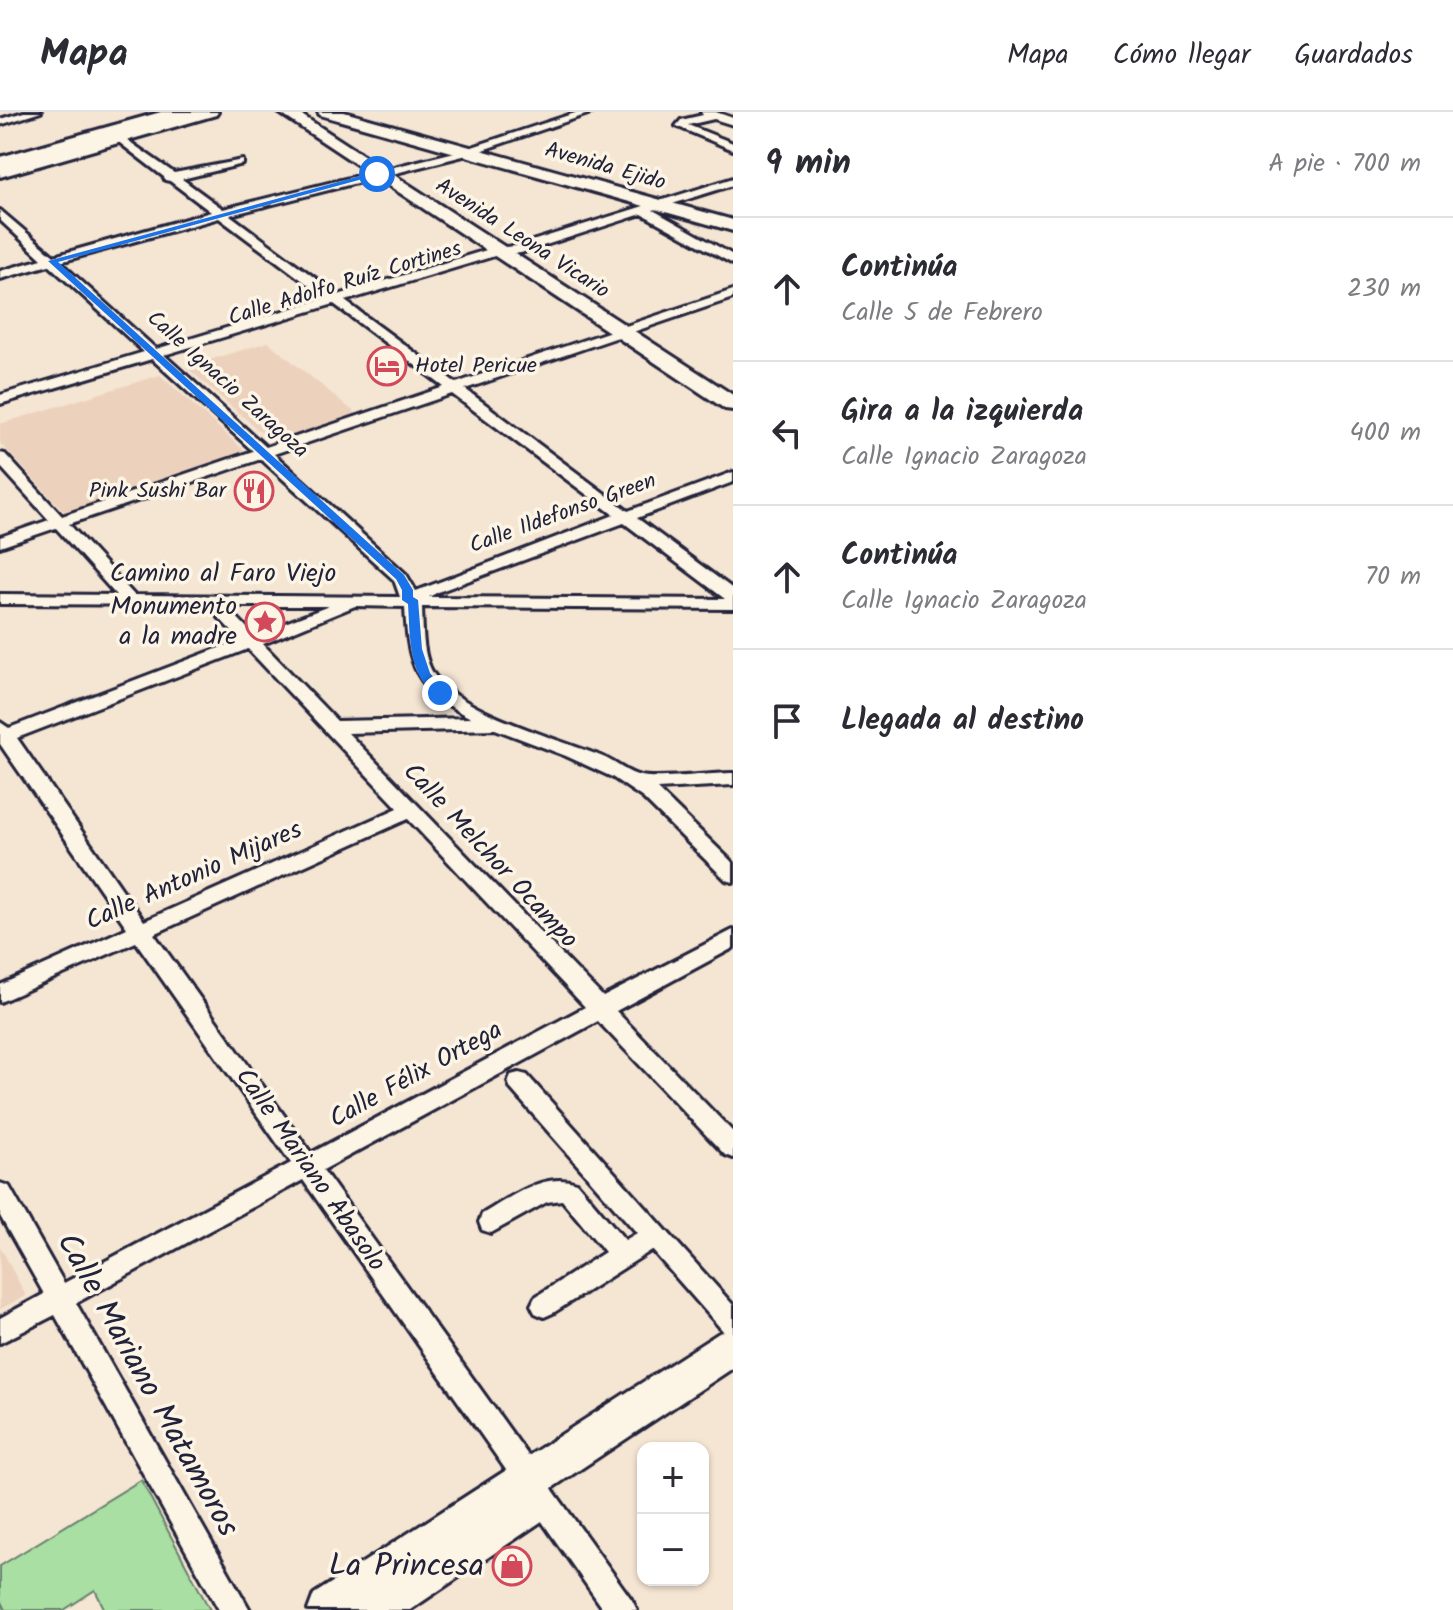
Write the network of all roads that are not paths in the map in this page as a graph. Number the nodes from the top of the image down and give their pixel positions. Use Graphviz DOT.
graph roads {
  1 [pos="2,112"];
  2 [pos="36,112"];
  3 [pos="137,112"];
  4 [pos="162,112"];
  5 [pos="184,112"];
  6 [pos="210,112"];
  7 [pos="286,112"];
  8 [pos="326,112"];
  9 [pos="580,113"];
  10 [pos="710,114"];
  11 [pos="16,117"];
  12 [pos="0,122"];
  13 [pos="733,122"];
  14 [pos="88,136"];
  15 [pos="120,138"];
  16 [pos="733,147"];
  17 [pos="0,151"];
  18 [pos="467,152"];
  19 [pos="0,157"];
  20 [pos="239,162"];
  21 [pos="0,164"];
  22 [pos="0,172"];
  23 [pos="377,174"];
  24 [pos="169,178"];
  25 [pos="733,181"];
  26 [pos="649,207"];
  27 [pos="0,214"];
  28 [pos="218,214"];
  29 [pos="733,226"];
  30 [pos="507,253"];
  31 [pos="733,260"];
  32 [pos="52,261"];
  33 [pos="0,275"];
  34 [pos="733,294"];
  35 [pos="339,304"];
  36 [pos="733,305"];
  37 [pos="627,335"];
  38 [pos="160,358"];
  39 [pos="457,393"];
  40 [pos="0,400"];
  41 [pos="733,404"];
  42 [pos="0,410"];
  43 [pos="270,456"];
  44 [pos="0,457"];
  45 [pos="733,477"];
  46 [pos="624,518"];
  47 [pos="63,526"];
  48 [pos="0,542"];
  49 [pos="0,552"];
  50 [pos="733,597"];
  51 [pos="0,599"];
  52 [pos="130,600"];
  53 [pos="211,600"];
  54 [pos="361,600"];
  55 [pos="410,600"];
  56 [pos="733,604"];
  57 [pos="253,641"];
  58 [pos="502,723"];
  59 [pos="330,727"];
  60 [pos="2,734"];
  61 [pos="733,779"];
  62 [pos="638,783"];
  63 [pos="411,810"];
  64 [pos="733,875"];
  65 [pos="140,931"];
  66 [pos="733,938"];
  67 [pos="0,994"];
  68 [pos="599,1008"];
  69 [pos="519,1082"];
  70 [pos="733,1148"];
  71 [pos="308,1167"];
  72 [pos="0,1193"];
  73 [pos="491,1222"];
  74 [pos="654,1235"];
  75 [pos="622,1254"];
  76 [pos="60,1299"];
  77 [pos="544,1305"];
  78 [pos="733,1324"];
  79 [pos="0,1331"];
  80 [pos="733,1346"];
  81 [pos="733,1370"];
  82 [pos="536,1488"];
  83 [pos="235,1610"];
  84 [pos="330,1610"];
  85 [pos="371,1610"];
  86 [pos="622,1610"];
  1 -- 11 [label="street"];
  2 -- 11 [label="street"];
  3 -- 17 [label="street"];
  4 -- 14 [label="highway"];
  5 -- 14 [label="highway"];
  6 -- 15 [label="street"];
  7 -- 23 [label="street, Avenida Leona Vicario"];
  8 -- 18 [label="street, Avenida Ejido"];
  9 -- 18 [label="street"];
  10 -- 13 [label="street"];
  10 -- 16 [label="street"];
  11 -- 12 [label="street"];
  14 -- 19 [label="highway"];
  14 -- 21 [label="highway"];
  15 -- 22 [label="street"];
  15 -- 24 [label="street"];
  18 -- 23 [label="street"];
  18 -- 26 [label="street, Avenida Ejido"];
  20 -- 24 [label="street"];
  23 -- 28 [label="street"];
  23 -- 30 [label="street, Avenida Leona Vicario"];
  24 -- 28 [label="street"];
  25 -- 26 [label="street, Calle Adolfo Ruíz Cortines"];
  26 -- 29 [label="street, Avenida Ejido"];
  26 -- 30 [label="street, Calle Adolfo Ruíz Cortines"];
  26 -- 31 [label="street"];
  27 -- 32 [label="street, Calle Ignacio Zaragoza"];
  28 -- 32 [label="street"];
  28 -- 35 [label="street"];
  30 -- 35 [label="street, Calle Adolfo Ruíz Cortines"];
  30 -- 37 [label="street, Avenida Leona Vicario"];
  32 -- 33 [label="street"];
  32 -- 38 [label="street, Calle Ignacio Zaragoza"];
  34 -- 37 [label="street"];
  35 -- 38 [label="street, Calle Adolfo Ruíz Cortines"];
  35 -- 39 [label="street"];
  36 -- 37 [label="street"];
  37 -- 39 [label="street"];
  37 -- 41 [label="street, Avenida Leona Vicario"];
  38 -- 40 [label="street, Calle Adolfo Ruíz Cortines"];
  38 -- 42 [label="street, Calle Adolfo Ruíz Cortines"];
  38 -- 43 [label="street, Calle Ignacio Zaragoza"];
  39 -- 43 [label="street"];
  39 -- 46 [label="street"];
  43 -- 47 [label="street"];
  43 -- 55 [label="street, Calle Ignacio Zaragoza"];
  44 -- 47 [label="street"];
  45 -- 46 [label="street, Calle Ildefonso Green"];
  46 -- 50 [label="street"];
  46 -- 55 [label="street, Calle Ildefonso Green"];
  47 -- 48 [label="street"];
  47 -- 49 [label="street"];
  47 -- 52 [label="street"];
  51 -- 52 [label="street, Camino al Faro Viejo"];
  52 -- 53 [label="street, Camino al Faro Viejo"];
  53 -- 54 [label="street, Camino al Faro Viejo"];
  53 -- 57 [label="street, Calle Melchor Ocampo"];
  54 -- 55 [label="street, Camino al Faro Viejo"];
  54 -- 57 [label="street"];
  55 -- 56 [label="street, Camino al Faro Viejo"];
  55 -- 58 [label="street, Calle Ignacio Zaragoza"];
  57 -- 59 [label="street, Calle Melchor Ocampo"];
  57 -- 60 [label="street"];
  58 -- 59 [label="street"];
  58 -- 62 [label="street, Calle Ignacio Zaragoza"];
  59 -- 63 [label="street, Calle Melchor Ocampo"];
  60 -- 65 [label="street, Calle Mariano Abasolo"];
  61 -- 62 [label="street"];
  62 -- 64 [label="street, Calle Ignacio Zaragoza"];
  63 -- 65 [label="street, Calle Antonio Mijares"];
  63 -- 68 [label="street, Calle Melchor Ocampo"];
  65 -- 67 [label="street, Calle Antonio Mijares"];
  65 -- 71 [label="street, Calle Mariano Abasolo"];
  66 -- 68 [label="street, Calle Félix Ortega"];
  68 -- 70 [label="street, Calle Melchor Ocampo"];
  68 -- 71 [label="street, Calle Félix Ortega"];
  69 -- 74 [label="street"];
  71 -- 76 [label="street, Calle Félix Ortega"];
  71 -- 82 [label="street, Calle Mariano Abasolo"];
  72 -- 76 [label="street, Calle Mariano Matamoros"];
  73 -- 75 [label="street"];
  74 -- 75 [label="street"];
  74 -- 78 [label="street"];
  75 -- 77 [label="street"];
  76 -- 79 [label="street, Calle Félix Ortega"];
  76 -- 83 [label="street, Calle Mariano Matamoros"];
  80 -- 82 [label="street"];
  81 -- 82 [label="street"];
  82 -- 84 [label="street"];
  82 -- 85 [label="street"];
  82 -- 86 [label="street, Calle Mariano Abasolo"];
}
